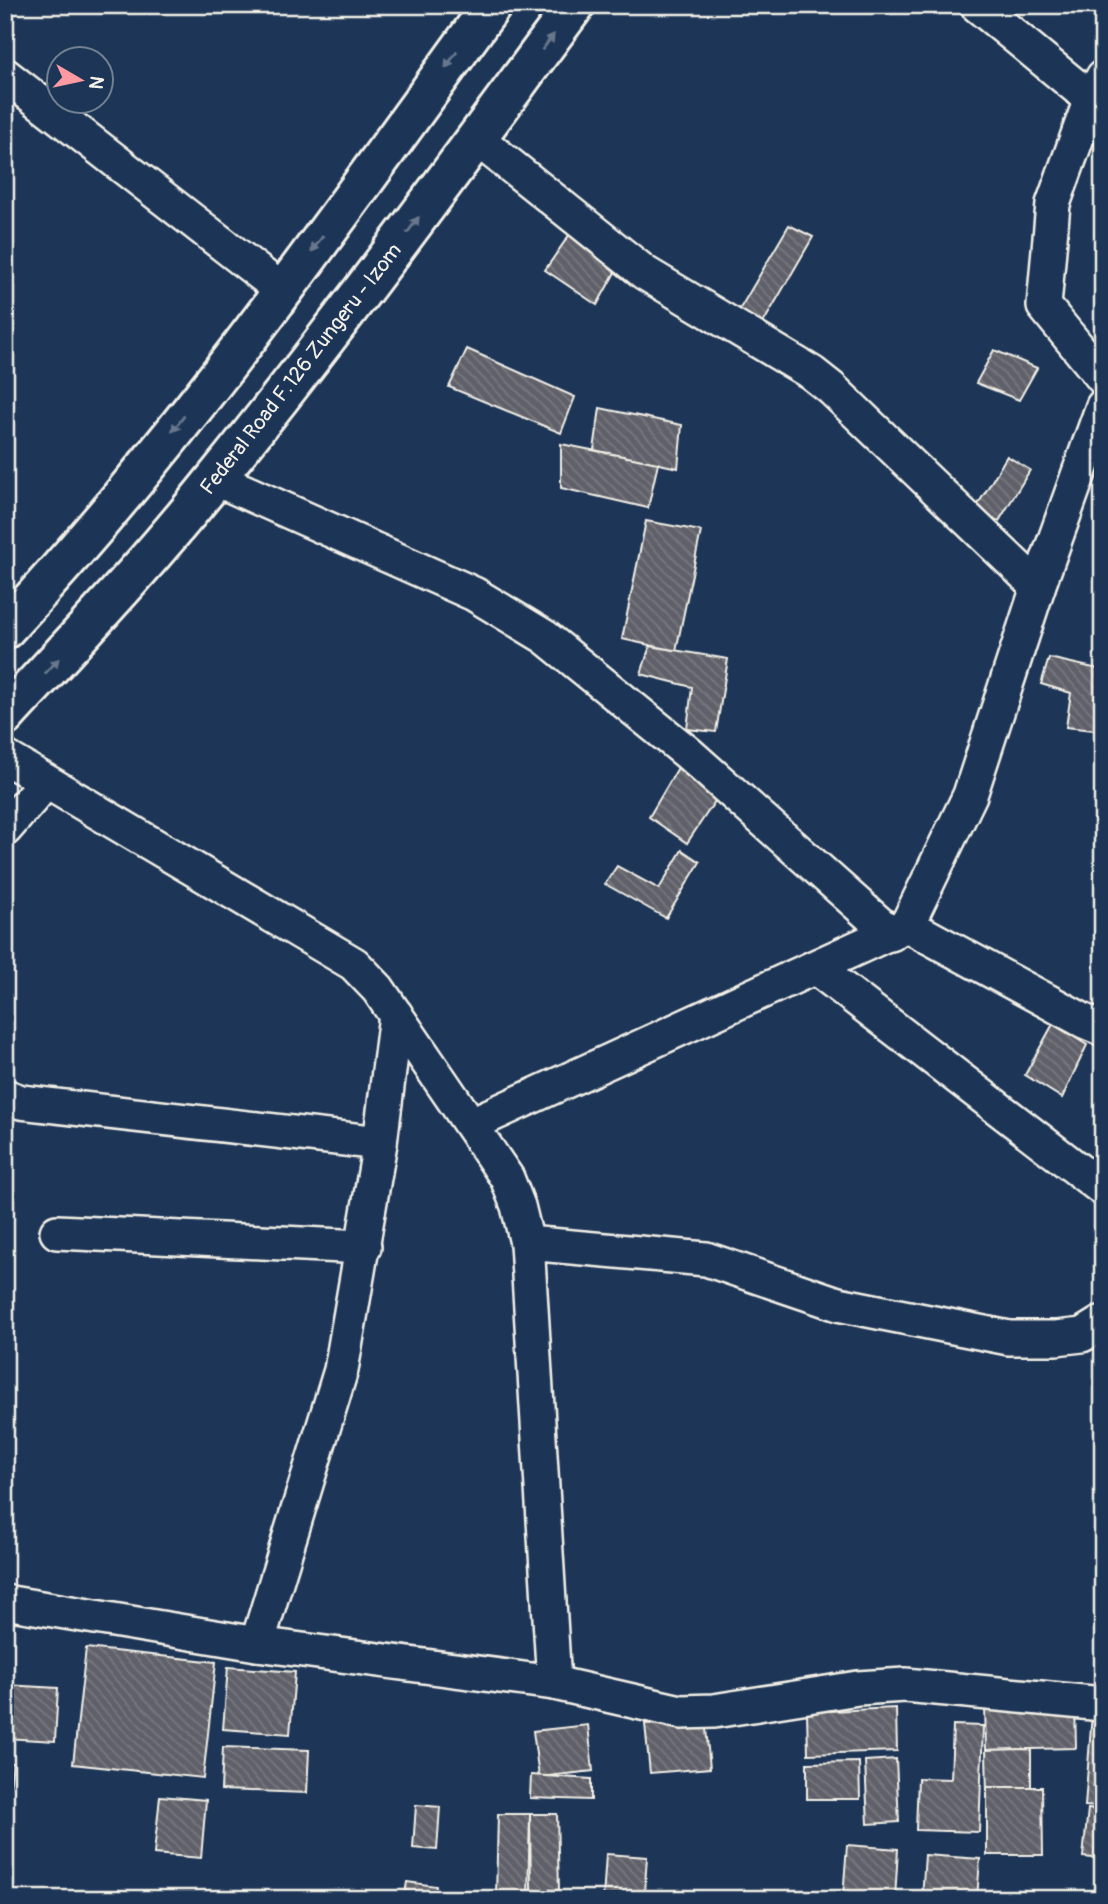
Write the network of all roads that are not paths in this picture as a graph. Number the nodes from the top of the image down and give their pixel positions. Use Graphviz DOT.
graph roads {
  1 [pos="492,5"];
  2 [pos="575,5"];
  3 [pos="977,5"];
  4 [pos="5,75"];
  5 [pos="1097,88"];
  6 [pos="476,138"];
  7 [pos="283,291"];
  8 [pos="1103,378"];
  9 [pos="1103,406"];
  10 [pos="216,479"];
  11 [pos="1038,587"];
  12 [pos="5,629"];
  13 [pos="5,716"];
  14 [pos="5,757"];
  15 [pos="46,782"];
  16 [pos="5,829"];
  17 [pos="899,929"];
  18 [pos="816,968"];
  19 [pos="396,1015"];
  20 [pos="1103,1029"];
  21 [pos="5,1096"];
  22 [pos="472,1124"];
  23 [pos="380,1143"];
  24 [pos="1103,1189"];
  25 [pos="57,1232"];
  26 [pos="527,1243"];
  27 [pos="364,1247"];
  28 [pos="1103,1322"];
  29 [pos="5,1602"];
  30 [pos="257,1644"];
  31 [pos="554,1683"];
  32 [pos="1103,1704"];
  1 -- 7 [label="main road, one-way"];
  6 -- 2 [label="main road, Federal Road F.126 Zungeru - Izom, one-way"];
  3 -- 5 [label="street"];
  4 -- 7 [label="street"];
  5 -- 8 [label="street"];
  10 -- 6 [label="main road, Federal Road F.126 Zungeru - Izom, one-way"];
  6 -- 11 [label="street"];
  7 -- 12 [label="main road, one-way"];
  9 -- 11 [label="street"];
  13 -- 10 [label="main road, Federal Road F.126 Zungeru - Izom, one-way"];
  10 -- 17 [label="street"];
  11 -- 17 [label="street"];
  14 -- 15 [label="street"];
  15 -- 16 [label="street"];
  15 -- 19 [label="street"];
  17 -- 18 [label="street"];
  17 -- 20 [label="street"];
  18 -- 22 [label="street"];
  18 -- 24 [label="street"];
  19 -- 22 [label="street"];
  19 -- 23 [label="street"];
  21 -- 23 [label="street"];
  22 -- 26 [label="street"];
  23 -- 27 [label="street"];
  25 -- 27 [label="street"];
  26 -- 28 [label="street"];
  26 -- 31 [label="street"];
  27 -- 30 [label="street"];
  29 -- 30 [label="street"];
  30 -- 31 [label="street"];
  31 -- 32 [label="street"];
}
